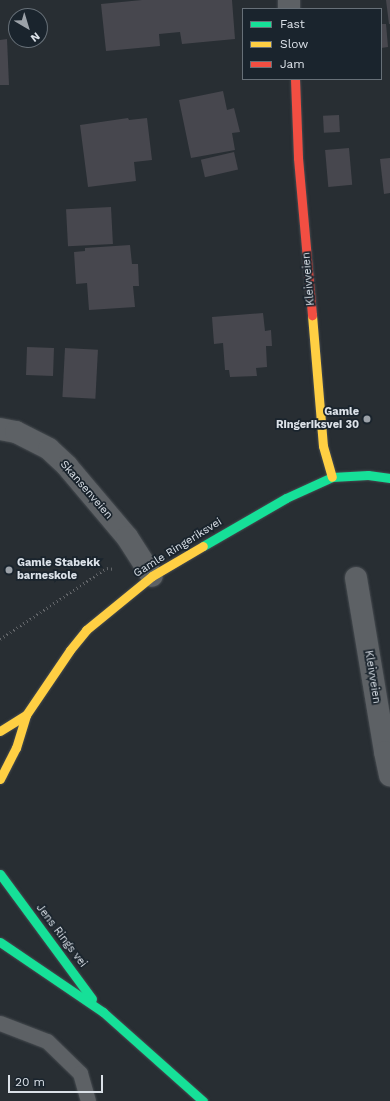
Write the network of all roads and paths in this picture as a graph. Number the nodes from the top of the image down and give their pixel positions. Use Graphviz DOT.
graph roads {
  1 [pos="295,80"];
  2 [pos="0,429"];
  3 [pos="332,477"];
  4 [pos="390,478"];
  5 [pos="152,576"];
  6 [pos="356,578"];
  7 [pos="0,639"];
  8 [pos="26,715"];
  9 [pos="0,730"];
  10 [pos="390,775"];
  11 [pos="0,779"];
  12 [pos="0,874"];
  13 [pos="0,942"];
  14 [pos="103,1012"];
  15 [pos="0,1023"];
  16 [pos="88,1101"];
  17 [pos="203,1101"];
  1 -- 3 [label="street, Kleivveien"];
  2 -- 5 [label="street, Skansenveien"];
  3 -- 4 [label="street, Gamle Ringeriksvei"];
  3 -- 5 [label="street, Gamle Ringeriksvei"];
  5 -- 7 [label="path"];
  5 -- 8 [label="street, Gamle Ringeriksvei"];
  6 -- 10 [label="street, Kleivveien"];
  8 -- 9 [label="street, Gamle Ringeriksvei"];
  8 -- 11 [label="street, Gamle Ringeriksvei"];
  12 -- 14 [label="street, Jens Rings vei"];
  13 -- 14 [label="street, Jens Rings vei"];
  14 -- 17 [label="street, Jens Rings vei"];
  15 -- 16 [label="lane"];
}
